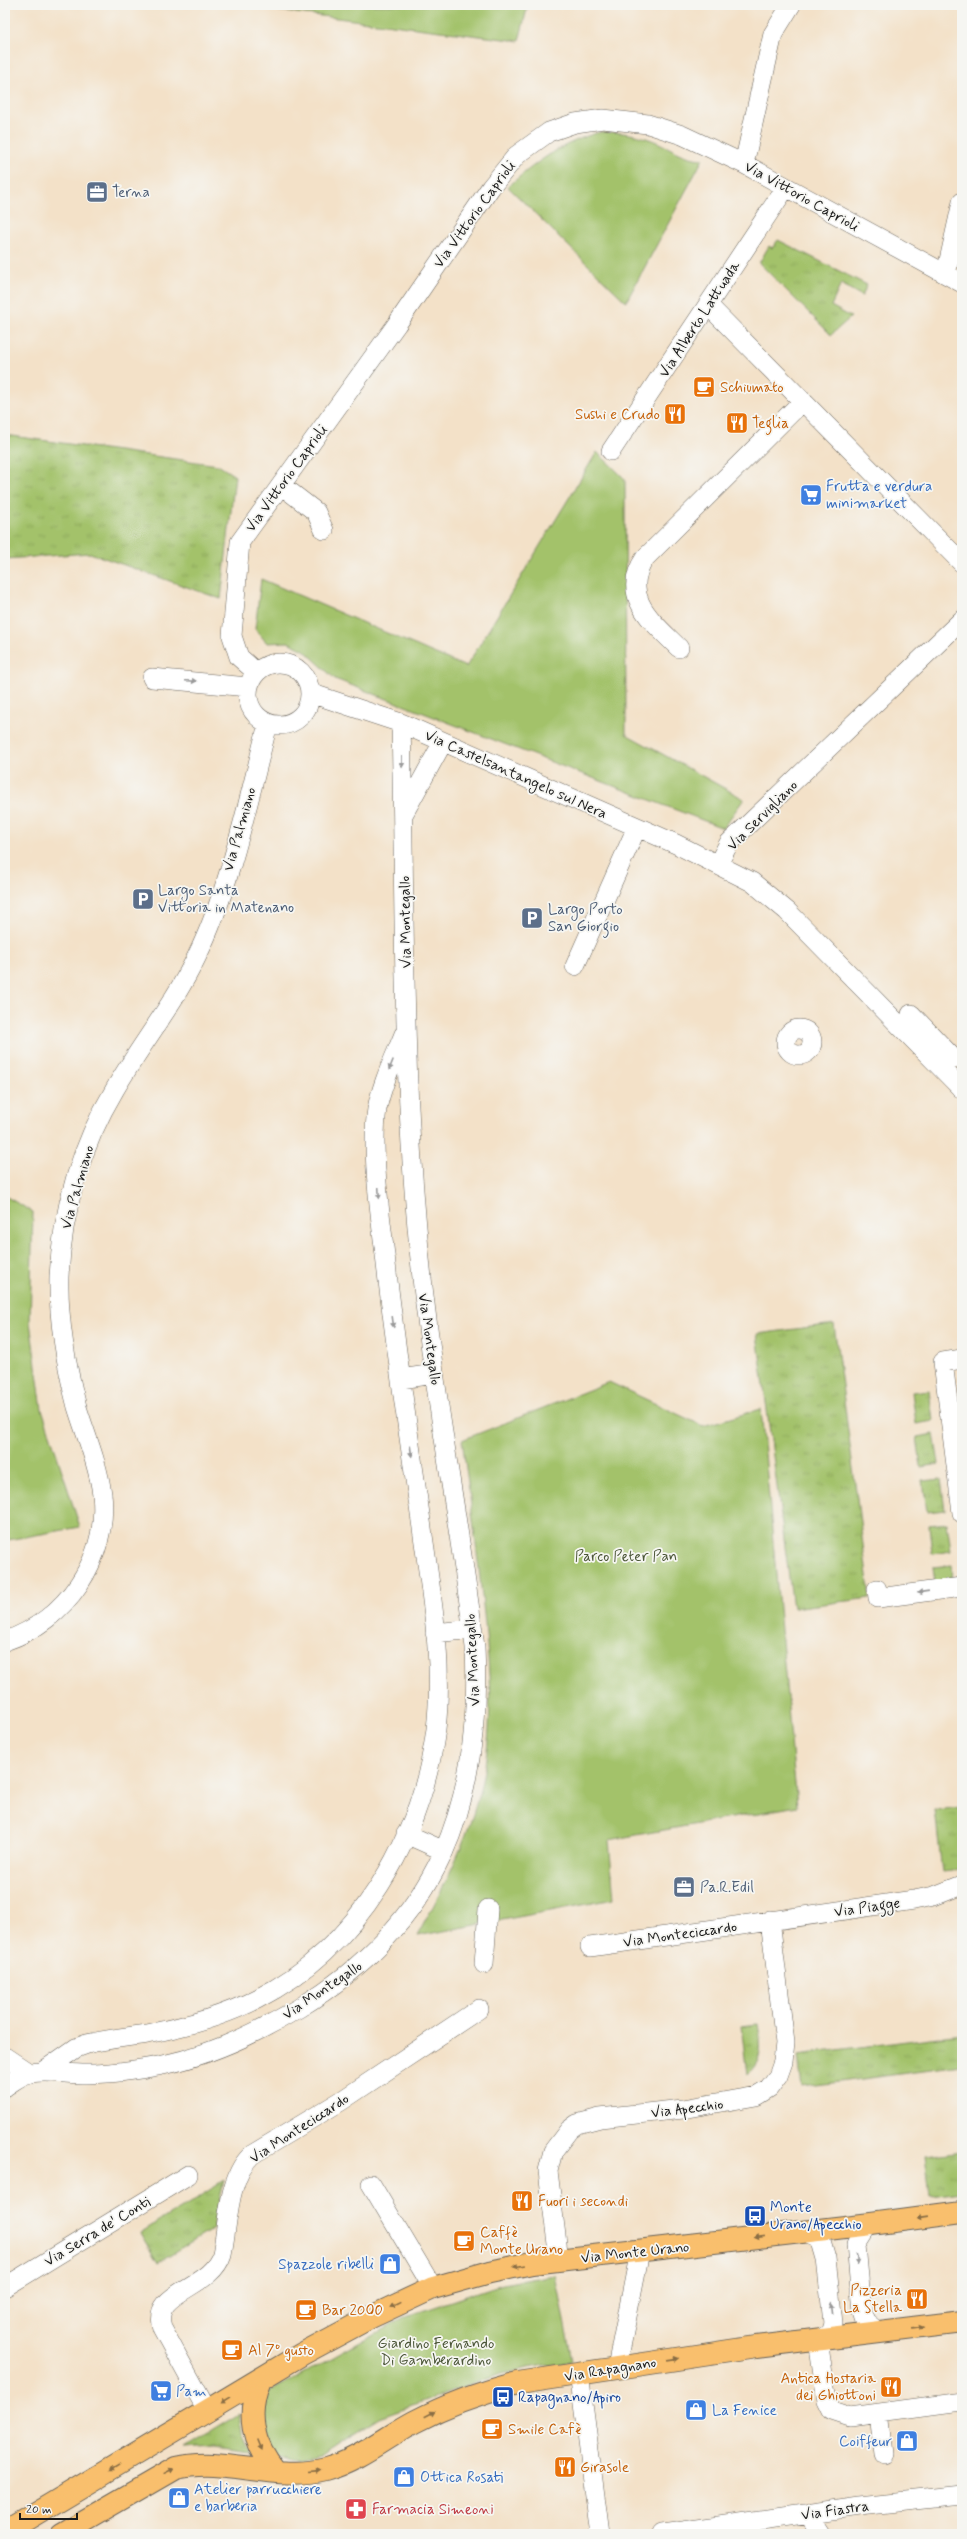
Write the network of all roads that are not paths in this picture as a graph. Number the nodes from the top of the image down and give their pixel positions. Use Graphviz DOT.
graph roads {
  1 [pos="791,5"];
  2 [pos="744,164"];
  3 [pos="786,187"];
  4 [pos="962,202"];
  5 [pos="954,279"];
  6 [pos="708,305"];
  7 [pos="803,401"];
  8 [pos="611,451"];
  9 [pos="281,485"];
  10 [pos="324,530"];
  11 [pos="962,563"];
  12 [pos="962,620"];
  13 [pos="679,648"];
  14 [pos="152,678"];
  15 [pos="252,680"];
  16 [pos="310,693"];
  17 [pos="401,723"];
  18 [pos="268,724"];
  19 [pos="443,742"];
  20 [pos="403,814"];
  21 [pos="637,827"];
  22 [pos="718,864"];
  23 [pos="575,966"];
  24 [pos="911,1014"];
  25 [pos="406,1029"];
  26 [pos="953,1060"];
  27 [pos="962,1089"];
  28 [pos="962,1360"];
  29 [pos="434,1374"];
  30 [pos="401,1379"];
  31 [pos="961,1487"];
  32 [pos="962,1513"];
  33 [pos="962,1587"];
  34 [pos="877,1589"];
  35 [pos="473,1629"];
  36 [pos="435,1633"];
  37 [pos="5,1641"];
  38 [pos="406,1834"];
  39 [pos="444,1851"];
  40 [pos="962,1885"];
  41 [pos="488,1909"];
  42 [pos="770,1920"];
  43 [pos="590,1947"];
  44 [pos="484,1964"];
  45 [pos="269,1992"];
  46 [pos="479,2009"];
  47 [pos="284,2017"];
  48 [pos="5,2057"];
  49 [pos="36,2073"];
  50 [pos="5,2087"];
  51 [pos="188,2175"];
  52 [pos="371,2184"];
  53 [pos="962,2212"];
  54 [pos="868,2225"];
  55 [pos="808,2232"];
  56 [pos="640,2251"];
  57 [pos="559,2260"];
  58 [pos="5,2287"];
  59 [pos="433,2288"];
  60 [pos="962,2322"];
  61 [pos="879,2333"];
  62 [pos="818,2340"];
  63 [pos="618,2367"];
  64 [pos="579,2373"];
  65 [pos="260,2380"];
  66 [pos="962,2402"];
  67 [pos="208,2412"];
  68 [pos="879,2413"];
  69 [pos="884,2455"];
  70 [pos="276,2472"];
  71 [pos="962,2495"];
  72 [pos="809,2514"];
  73 [pos="5,2532"];
  74 [pos="62,2534"];
  75 [pos="600,2534"];
  76 [pos="662,2534"];
  77 [pos="822,2534"];
  1 -- 2 [label="street"];
  2 -- 3 [label="street, Via Vittorio Caprioli"];
  2 -- 9 [label="street, Via Vittorio Caprioli"];
  3 -- 5 [label="street, Via Vittorio Caprioli"];
  3 -- 6 [label="street, Via Alberto Lattuada"];
  4 -- 5 [label="street, Via Vittorio Caprioli"];
  6 -- 7 [label="street"];
  6 -- 8 [label="street, Via Alberto Lattuada"];
  7 -- 11 [label="street"];
  7 -- 13 [label="street"];
  9 -- 10 [label="street"];
  9 -- 15 [label="street, Via Vittorio Caprioli"];
  12 -- 22 [label="street, Via Servigliano"];
  14 -- 15 [label="street, one-way"];
  15 -- 16 [label="street"];
  15 -- 18 [label="street"];
  16 -- 17 [label="street, Via Castelsantangelo sul Nera"];
  16 -- 18 [label="street"];
  17 -- 19 [label="street, Via Castelsantangelo sul Nera"];
  17 -- 20 [label="street, Via Montegallo, one-way"];
  18 -- 37 [label="street, Via Palmiano"];
  19 -- 20 [label="street, Via Montegallo"];
  19 -- 21 [label="street, Via Castelsantangelo sul Nera"];
  20 -- 25 [label="street, Via Montegallo"];
  21 -- 22 [label="street, Via Castelsantangelo sul Nera"];
  21 -- 23 [label="street"];
  22 -- 26 [label="street, Via Servigliano"];
  24 -- 26 [label="street"];
  25 -- 29 [label="street, Via Montegallo"];
  25 -- 30 [label="street, Via Montegallo, one-way"];
  26 -- 27 [label="street, Via Servigliano"];
  28 -- 31 [label="street"];
  29 -- 30 [label="street"];
  29 -- 35 [label="street, Via Montegallo"];
  30 -- 36 [label="street, Via Montegallo, one-way"];
  31 -- 32 [label="street"];
  33 -- 34 [label="street, one-way"];
  35 -- 36 [label="street"];
  35 -- 39 [label="street, Via Montegallo"];
  36 -- 38 [label="street, Via Montegallo"];
  38 -- 39 [label="street"];
  38 -- 45 [label="street, Via Montegallo"];
  39 -- 47 [label="street, Via Montegallo"];
  40 -- 42 [label="street, Via Piagge"];
  41 -- 44 [label="street"];
  42 -- 43 [label="street, Via Monteciccardo"];
  42 -- 57 [label="street, Via Apecchio"];
  45 -- 47 [label="street"];
  45 -- 49 [label="street, Via Montegallo"];
  46 -- 67 [label="street, Via Monteciccardo"];
  47 -- 49 [label="street, Via Montegallo"];
  48 -- 49 [label="street"];
  49 -- 50 [label="street, Via Montegallo"];
  51 -- 58 [label="street, Via Serra de' Conti"];
  52 -- 59 [label="street"];
  53 -- 54 [label="main road, Via Monte Urano, one-way"];
  54 -- 55 [label="main road, Via Monte Urano"];
  54 -- 61 [label="street, one-way"];
  55 -- 56 [label="main road, Via Monte Urano, one-way"];
  62 -- 55 [label="street, one-way"];
  56 -- 57 [label="main road, Via Monte Urano"];
  56 -- 63 [label="street"];
  57 -- 59 [label="main road, Via Monte Urano, one-way"];
  59 -- 65 [label="main road, Via Monte Urano, one-way"];
  61 -- 60 [label="main road, Via Rapagnano, one-way"];
  61 -- 62 [label="main road, Via Rapagnano"];
  63 -- 62 [label="main road, Via Rapagnano, one-way"];
  62 -- 68 [label="street"];
  63 -- 64 [label="main road, Via Rapagnano"];
  70 -- 64 [label="main road, Via Rapagnano, one-way"];
  64 -- 75 [label="street"];
  65 -- 67 [label="main road, Via Monte Urano, one-way"];
  65 -- 70 [label="main road, one-way"];
  66 -- 68 [label="street"];
  67 -- 73 [label="main road, Via Monte Urano, one-way"];
  68 -- 69 [label="street"];
  74 -- 70 [label="main road, Via Rapagnano, one-way"];
  71 -- 72 [label="street, Via Fiastra"];
  72 -- 76 [label="street, Via Fiastra"];
  72 -- 77 [label="street"];
}
